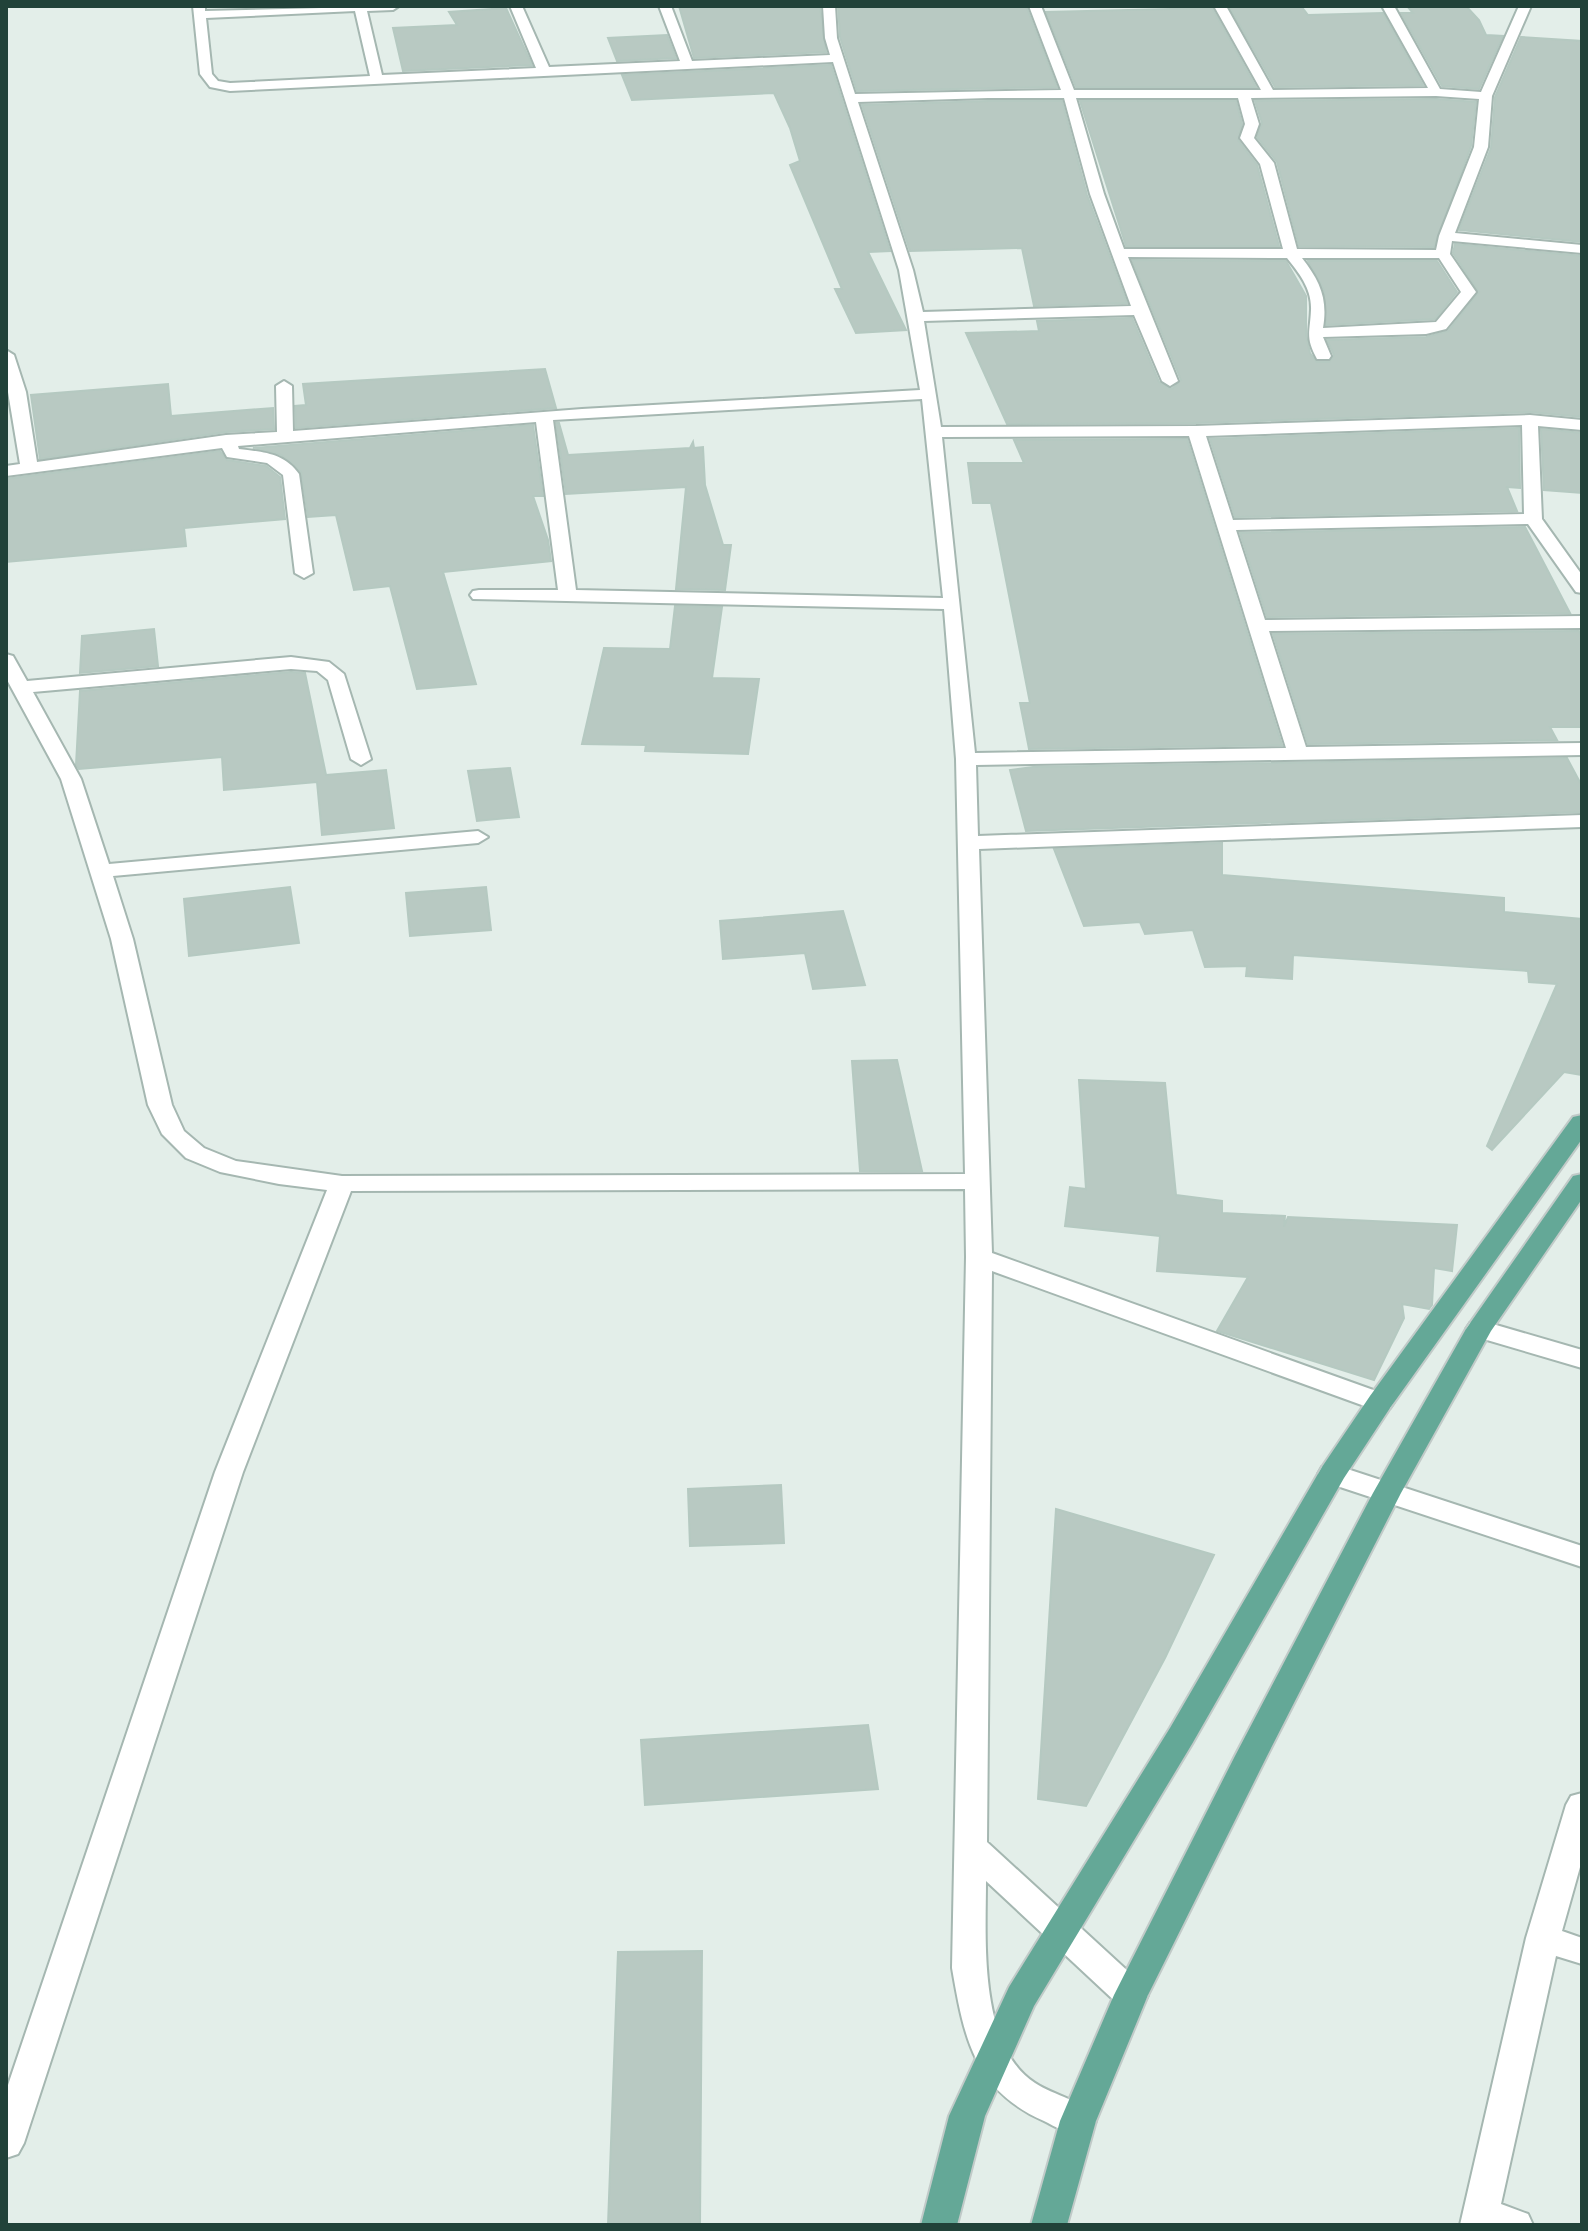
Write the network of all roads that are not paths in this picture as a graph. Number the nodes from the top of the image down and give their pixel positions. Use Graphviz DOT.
graph roads {
  1 [pos="393,6"];
  2 [pos="516,6"];
  3 [pos="665,6"];
  4 [pos="829,6"];
  5 [pos="1035,6"];
  6 [pos="1220,6"];
  7 [pos="1388,6"];
  8 [pos="1525,6"];
  9 [pos="360,7"];
  10 [pos="199,11"];
  11 [pos="836,58"];
  12 [pos="687,64"];
  13 [pos="544,71"];
  14 [pos="377,80"];
  15 [pos="1436,92"];
  16 [pos="1069,94"];
  17 [pos="1269,94"];
  18 [pos="1244,95"];
  19 [pos="1486,96"];
  20 [pos="848,98"];
  21 [pos="1446,236"];
  22 [pos="1582,249"];
  23 [pos="1119,253"];
  24 [pos="1291,253"];
  25 [pos="1443,254"];
  26 [pos="1140,310"];
  27 [pos="916,317"];
  28 [pos="1314,333"];
  29 [pos="6,355"];
  30 [pos="1323,356"];
  31 [pos="1170,381"];
  32 [pos="284,386"];
  33 [pos="929,394"];
  34 [pos="544,417"];
  35 [pos="1530,420"];
  36 [pos="1581,423"];
  37 [pos="1196,431"];
  38 [pos="933,432"];
  39 [pos="285,435"];
  40 [pos="226,440"];
  41 [pos="29,467"];
  42 [pos="6,471"];
  43 [pos="1533,519"];
  44 [pos="1224,525"];
  45 [pos="304,573"];
  46 [pos="1582,588"];
  47 [pos="479,595"];
  48 [pos="568,595"];
  49 [pos="953,604"];
  50 [pos="1582,622"];
  51 [pos="1257,626"];
  52 [pos="6,660"];
  53 [pos="21,687"];
  54 [pos="1582,749"];
  55 [pos="1298,753"];
  56 [pos="361,759"];
  57 [pos="966,759"];
  58 [pos="1582,821"];
  59 [pos="478,837"];
  60 [pos="968,843"];
  61 [pos="100,871"];
  62 [pos="1582,1122"];
  63 [pos="977,1181"];
  64 [pos="1582,1181"];
  65 [pos="342,1184"];
  66 [pos="979,1257"];
  67 [pos="1479,1329"];
  68 [pos="1582,1359"];
  69 [pos="1380,1402"];
  70 [pos="1332,1474"];
  71 [pos="1387,1493"];
  72 [pos="1582,1557"];
  73 [pos="1582,1805"];
  74 [pos="969,1845"];
  75 [pos="1061,1930"];
  76 [pos="1543,1938"];
  77 [pos="1582,1951"];
  78 [pos="1131,1995"];
  79 [pos="993,2054"];
  80 [pos="1078,2121"];
  81 [pos="6,2143"];
  82 [pos="1480,2219"];
  83 [pos="939,2225"];
  84 [pos="1049,2225"];
  85 [pos="1515,2225"];
  1 -- 9 [label="street"];
  2 -- 13 [label="street"];
  3 -- 12 [label="street"];
  4 -- 11 [label="street"];
  5 -- 16 [label="street"];
  6 -- 17 [label="street"];
  7 -- 15 [label="street"];
  8 -- 19 [label="street"];
  9 -- 10 [label="street"];
  9 -- 14 [label="street"];
  10 -- 14 [label="street"];
  11 -- 12 [label="street"];
  11 -- 20 [label="street"];
  12 -- 13 [label="street"];
  13 -- 14 [label="street"];
  15 -- 17 [label="street"];
  15 -- 19 [label="street"];
  16 -- 18 [label="street"];
  16 -- 20 [label="street"];
  16 -- 23 [label="street"];
  17 -- 18 [label="street"];
  18 -- 24 [label="street"];
  19 -- 21 [label="street"];
  20 -- 27 [label="street"];
  21 -- 22 [label="street"];
  21 -- 25 [label="street"];
  23 -- 24 [label="street"];
  23 -- 26 [label="street"];
  24 -- 25 [label="street"];
  24 -- 28 [label="street"];
  25 -- 28 [label="street"];
  26 -- 27 [label="street"];
  26 -- 31 [label="street"];
  27 -- 33 [label="street"];
  28 -- 30 [label="street"];
  29 -- 41 [label="street"];
  32 -- 39 [label="street"];
  33 -- 34 [label="street"];
  33 -- 38 [label="street"];
  34 -- 39 [label="street"];
  34 -- 48 [label="street"];
  35 -- 36 [label="street"];
  35 -- 37 [label="street"];
  35 -- 43 [label="street"];
  37 -- 38 [label="street"];
  37 -- 44 [label="street"];
  38 -- 49 [label="street"];
  39 -- 40 [label="street"];
  40 -- 41 [label="street"];
  40 -- 45 [label="street"];
  41 -- 42 [label="street"];
  43 -- 44 [label="street"];
  43 -- 46 [label="street"];
  44 -- 51 [label="street"];
  47 -- 48 [label="street"];
  48 -- 49 [label="street"];
  49 -- 57 [label="street"];
  50 -- 51 [label="street"];
  51 -- 55 [label="street"];
  52 -- 53 [label="street"];
  53 -- 56 [label="street"];
  53 -- 61 [label="street"];
  54 -- 55 [label="street"];
  55 -- 57 [label="street"];
  57 -- 60 [label="street"];
  58 -- 60 [label="street"];
  59 -- 61 [label="street"];
  60 -- 63 [label="street"];
  61 -- 65 [label="street"];
  62 -- 69 [label="main road"];
  63 -- 65 [label="street"];
  63 -- 66 [label="street"];
  64 -- 67 [label="main road"];
  65 -- 81 [label="street"];
  66 -- 69 [label="street"];
  66 -- 74 [label="street"];
  67 -- 68 [label="street"];
  67 -- 71 [label="main road"];
  69 -- 70 [label="main road"];
  70 -- 71 [label="street"];
  70 -- 75 [label="main road"];
  71 -- 72 [label="street"];
  71 -- 78 [label="main road"];
  73 -- 76 [label="street"];
  74 -- 75 [label="street"];
  74 -- 79 [label="street"];
  75 -- 78 [label="street"];
  75 -- 79 [label="main road"];
  76 -- 77 [label="street"];
  76 -- 82 [label="street"];
  78 -- 80 [label="main road"];
  79 -- 80 [label="street"];
  79 -- 83 [label="main road"];
  80 -- 84 [label="main road"];
  82 -- 85 [label="street"];
}
